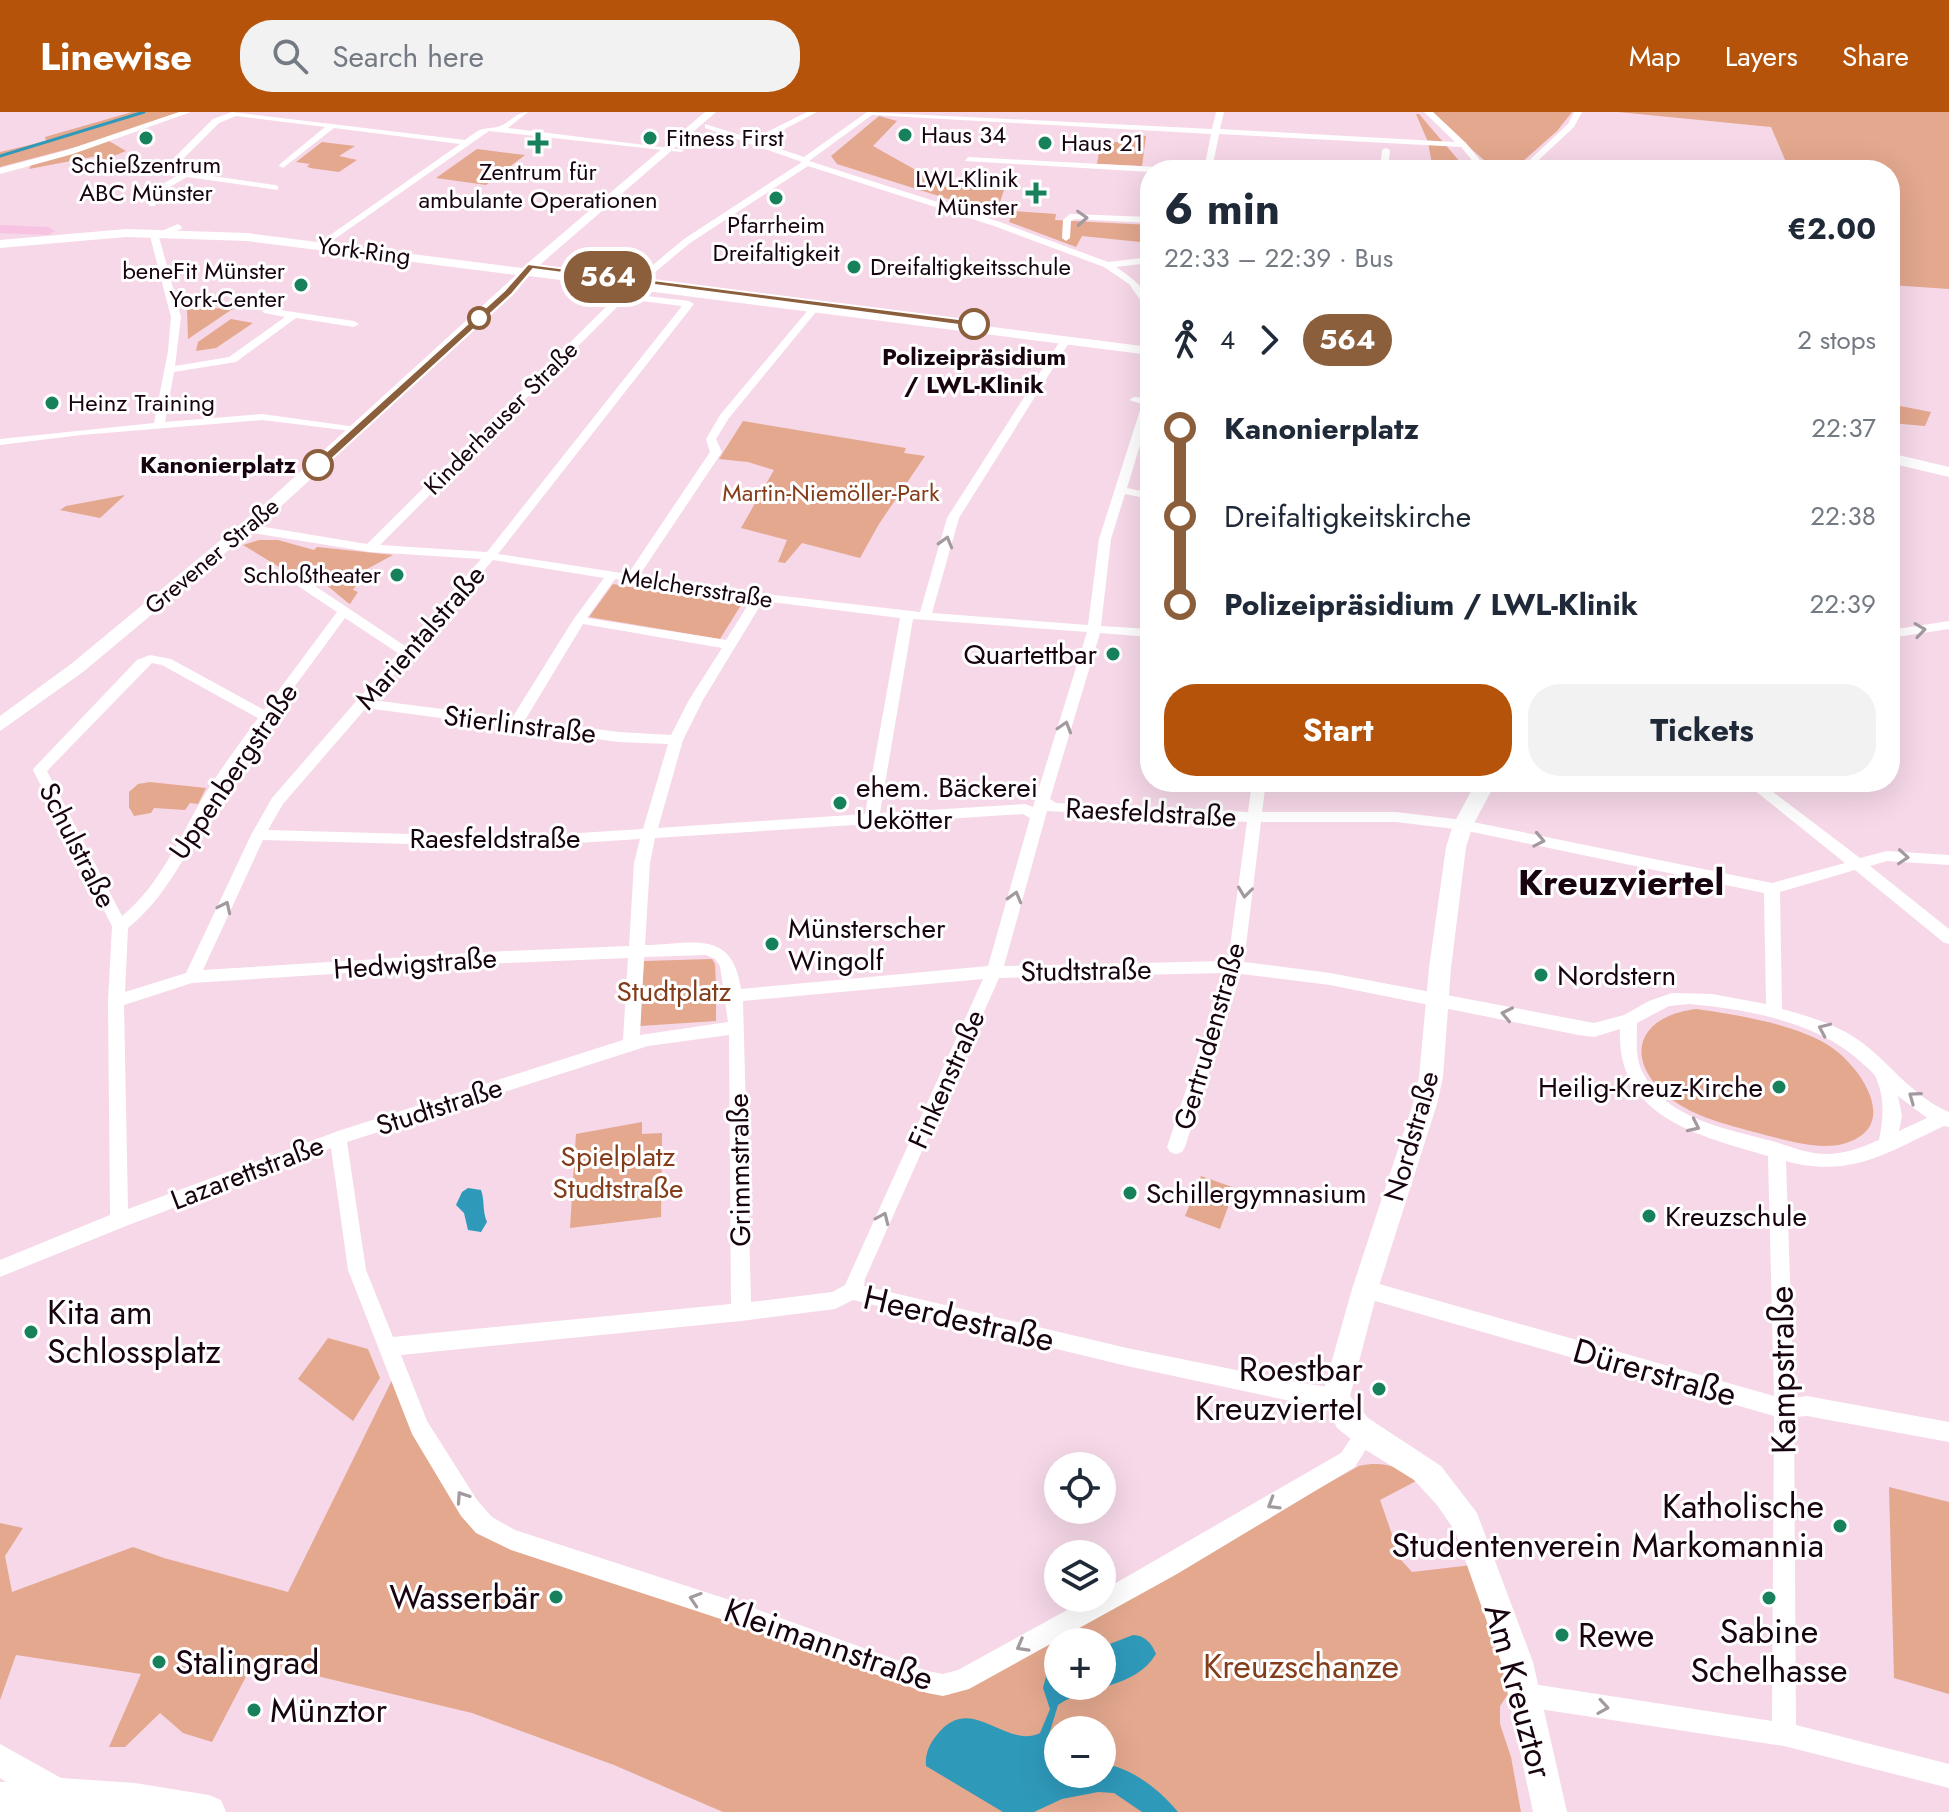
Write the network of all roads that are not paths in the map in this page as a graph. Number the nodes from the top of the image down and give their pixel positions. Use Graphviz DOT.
graph roads {
  1 [pos="187,112"];
  2 [pos="524,112"];
  3 [pos="711,112"];
  4 [pos="723,112"];
  5 [pos="813,112"];
  6 [pos="1220,112"];
  7 [pos="1428,112"];
  8 [pos="1578,112"];
  9 [pos="871,113"];
  10 [pos="223,114"];
  11 [pos="333,125"];
  12 [pos="708,126"];
  13 [pos="501,129"];
  14 [pos="1217,134"];
  15 [pos="697,135"];
  16 [pos="734,135"];
  17 [pos="466,142"];
  18 [pos="753,142"];
  19 [pos="1463,145"];
  20 [pos="1386,146"];
  21 [pos="675,149"];
  22 [pos="968,159"];
  23 [pos="1210,160"];
  24 [pos="1385,160"];
  25 [pos="1476,160"];
  26 [pos="1534,160"];
  27 [pos="806,161"];
  28 [pos="283,166"];
  29 [pos="1140,169"];
  30 [pos="0,171"];
  31 [pos="186,174"];
  32 [pos="275,188"];
  33 [pos="152,204"];
  34 [pos="1140,219"];
  35 [pos="178,227"];
  36 [pos="0,229"];
  37 [pos="157,232"];
  38 [pos="0,236"];
  39 [pos="43,236"];
  40 [pos="1066,238"];
  41 [pos="329,240"];
  42 [pos="0,244"];
  43 [pos="0,257"];
  44 [pos="1140,261"];
  45 [pos="1107,265"];
  46 [pos="535,270"];
  47 [pos="631,288"];
  48 [pos="1140,293"];
  49 [pos="816,307"];
  50 [pos="267,311"];
  51 [pos="294,315"];
  52 [pos="354,324"];
  53 [pos="1065,341"];
  54 [pos="1140,344"];
  55 [pos="1140,350"];
  56 [pos="170,370"];
  57 [pos="1134,400"];
  58 [pos="1140,401"];
  59 [pos="159,425"];
  60 [pos="1140,429"];
  61 [pos="356,430"];
  62 [pos="0,442"];
  63 [pos="1900,460"];
  64 [pos="1900,467"];
  65 [pos="1949,472"];
  66 [pos="1949,479"];
  67 [pos="1120,490"];
  68 [pos="1140,494"];
  69 [pos="246,528"];
  70 [pos="370,548"];
  71 [pos="490,556"];
  72 [pos="612,575"];
  73 [pos="293,577"];
  74 [pos="631,578"];
  75 [pos="759,598"];
  76 [pos="343,612"];
  77 [pos="907,615"];
  78 [pos="925,617"];
  79 [pos="579,620"];
  80 [pos="1949,625"];
  81 [pos="1094,631"];
  82 [pos="1900,632"];
  83 [pos="1140,633"];
  84 [pos="730,645"];
  85 [pos="407,653"];
  86 [pos="364,703"];
  87 [pos="267,717"];
  88 [pos="8,720"];
  89 [pos="516,723"];
  90 [pos="0,734"];
  91 [pos="676,740"];
  92 [pos="1258,792"];
  93 [pos="1481,792"];
  94 [pos="1764,792"];
  95 [pos="1039,808"];
  96 [pos="872,817"];
  97 [pos="1255,817"];
  98 [pos="1463,825"];
  99 [pos="649,833"];
  100 [pos="258,835"];
  101 [pos="1949,860"];
  102 [pos="1857,863"];
  103 [pos="1772,889"];
  104 [pos="120,926"];
  105 [pos="1949,938"];
  106 [pos="638,951"];
  107 [pos="1235,967"];
  108 [pos="994,972"];
  109 [pos="192,977"];
  110 [pos="734,996"];
  111 [pos="1438,998"];
  112 [pos="116,1001"];
  113 [pos="1774,1014"];
  114 [pos="1629,1020"];
  115 [pos="737,1027"];
  116 [pos="631,1045"];
  117 [pos="1885,1076"];
  118 [pos="1946,1119"];
  119 [pos="338,1138"];
  120 [pos="1888,1142"];
  121 [pos="1176,1147"];
  122 [pos="1777,1150"];
  123 [pos="119,1220"];
  124 [pos="0,1269"];
  125 [pos="1365,1289"];
  126 [pos="854,1290"];
  127 [pos="741,1312"];
  128 [pos="390,1347"];
  129 [pos="1336,1396"];
  130 [pos="1784,1409"];
  131 [pos="1949,1432"];
  132 [pos="1366,1433"];
  133 [pos="1526,1695"];
  134 [pos="1784,1734"];
  135 [pos="0,1760"];
  136 [pos="1949,1776"];
  137 [pos="57,1794"];
  138 [pos="0,1799"];
  139 [pos="159,1808"];
  140 [pos="13,1812"];
  141 [pos="209,1812"];
  142 [pos="1550,1812"];
  1 -- 30 [label="street"];
  2 -- 13 [label="street"];
  3 -- 21 [label="main road, Grevener Straße"];
  4 -- 12 [label="main road, Grevener Straße"];
  5 -- 18 [label="street"];
  6 -- 14 [label="street"];
  7 -- 19 [label="street"];
  8 -- 26 [label="street"];
  9 -- 14 [label="street"];
  9 -- 27 [label="street, Kinderhauser Straße"];
  10 -- 11 [label="street"];
  10 -- 31 [label="street"];
  11 -- 17 [label="street"];
  11 -- 28 [label="street"];
  12 -- 15 [label="main road, Grevener Straße"];
  12 -- 16 [label="street"];
  13 -- 17 [label="street"];
  13 -- 21 [label="street"];
  14 -- 20 [label="street"];
  14 -- 23 [label="street"];
  15 -- 16 [label="street"];
  15 -- 21 [label="main road, Grevener Straße"];
  16 -- 18 [label="street"];
  17 -- 41 [label="street"];
  18 -- 27 [label="street"];
  19 -- 20 [label="street"];
  19 -- 25 [label="street"];
  20 -- 24 [label="street"];
  21 -- 46 [label="main road, Grevener Straße"];
  22 -- 29 [label="street"];
  27 -- 45 [label="street"];
  27 -- 47 [label="street, Kinderhauser Straße"];
  31 -- 32 [label="street"];
  31 -- 33 [label="street"];
  40 -- 34 [label="street, one-way"];
  35 -- 37 [label="street, York-Ring"];
  35 -- 39 [label="main road, York-Ring"];
  35 -- 41 [label="main road, York-Ring"];
  36 -- 39 [label="main road"];
  37 -- 39 [label="main road, York-Ring"];
  37 -- 46 [label="main road, York-Ring"];
  37 -- 56 [label="street"];
  38 -- 39 [label="main road, York-Ring"];
  39 -- 42 [label="main road, York-Ring"];
  39 -- 43 [label="main road"];
  41 -- 46 [label="main road, York-Ring"];
  44 -- 45 [label="street"];
  45 -- 48 [label="street"];
  46 -- 47 [label="main road"];
  46 -- 61 [label="main road, Grevener Straße"];
  47 -- 49 [label="main road"];
  47 -- 70 [label="street, Kinderhauser Straße"];
  47 -- 71 [label="street, Marientalstraße"];
  49 -- 53 [label="main road"];
  49 -- 54 [label="main road"];
  49 -- 74 [label="street"];
  50 -- 51 [label="street"];
  51 -- 52 [label="street"];
  51 -- 56 [label="street"];
  53 -- 55 [label="main road"];
  78 -- 53 [label="street, one-way"];
  56 -- 59 [label="street"];
  57 -- 58 [label="street, Finkenstraße"];
  59 -- 61 [label="street"];
  59 -- 62 [label="street"];
  60 -- 67 [label="street, Finkenstraße"];
  61 -- 69 [label="main road, Grevener Straße"];
  63 -- 65 [label="main road"];
  64 -- 66 [label="main road"];
  67 -- 68 [label="street"];
  67 -- 81 [label="street, Finkenstraße"];
  69 -- 70 [label="street, Melchersstraße"];
  69 -- 88 [label="main road, Grevener Straße"];
  70 -- 71 [label="street, Melchersstraße"];
  71 -- 72 [label="street, Melchersstraße"];
  71 -- 85 [label="street, Marientalstraße"];
  72 -- 74 [label="street, Melchersstraße"];
  72 -- 79 [label="street"];
  73 -- 76 [label="street"];
  74 -- 75 [label="street, Melchersstraße"];
  75 -- 77 [label="street, Melchersstraße"];
  75 -- 84 [label="street"];
  76 -- 85 [label="street"];
  76 -- 87 [label="street, Uppenbergstraße"];
  77 -- 78 [label="street, Melchersstraße"];
  77 -- 96 [label="street"];
  78 -- 81 [label="street, Melchersstraße"];
  79 -- 84 [label="street, Melchersstraße"];
  79 -- 89 [label="street"];
  82 -- 80 [label="street, one-way"];
  81 -- 83 [label="street, Melchersstraße"];
  95 -- 81 [label="street, Finkenstraße, one-way"];
  84 -- 91 [label="street"];
  85 -- 86 [label="street, Marientalstraße"];
  86 -- 89 [label="street, Stierlinstraße"];
  86 -- 100 [label="street, Marientalstraße"];
  87 -- 104 [label="street, Uppenbergstraße"];
  87 -- 104 [label="street, Schulstraße"];
  88 -- 90 [label="main road, Grevener Straße"];
  89 -- 91 [label="street, Stierlinstraße"];
  91 -- 99 [label="street"];
  92 -- 97 [label="street, Gertrudenstraße"];
  93 -- 98 [label="main road, Nordstraße"];
  94 -- 102 [label="street"];
  95 -- 96 [label="street, Raesfeldstraße"];
  95 -- 97 [label="street, Raesfeldstraße"];
  108 -- 95 [label="street, Finkenstraße, one-way"];
  96 -- 99 [label="street, Raesfeldstraße"];
  97 -- 98 [label="street, Raesfeldstraße"];
  97 -- 107 [label="street, Gertrudenstraße, one-way"];
  98 -- 103 [label="street, Raesfeldstraße, one-way"];
  98 -- 111 [label="main road, Nordstraße"];
  99 -- 100 [label="street, Raesfeldstraße"];
  99 -- 106 [label="street"];
  109 -- 100 [label="street, Marientalstraße, one-way"];
  102 -- 101 [label="street, Raesfeldstraße, one-way"];
  102 -- 103 [label="street, Raesfeldstraße"];
  102 -- 105 [label="street"];
  103 -- 113 [label="street"];
  104 -- 112 [label="street, Schulstraße"];
  106 -- 109 [label="street, Hedwigstraße"];
  106 -- 110 [label="street"];
  106 -- 116 [label="street"];
  107 -- 108 [label="street, Studtstraße"];
  107 -- 111 [label="street, Studtstraße"];
  107 -- 121 [label="street, Gertrudenstraße"];
  108 -- 110 [label="street, Studtstraße"];
  126 -- 108 [label="street, Finkenstraße, one-way"];
  109 -- 112 [label="street"];
  110 -- 115 [label="street"];
  114 -- 111 [label="street, Studtstraße, one-way"];
  111 -- 125 [label="main road, Nordstraße"];
  112 -- 123 [label="street, Schulstraße"];
  113 -- 114 [label="street, Studtstraße"];
  117 -- 113 [label="street, Studtstraße, one-way"];
  114 -- 122 [label="street, one-way"];
  115 -- 116 [label="street, Studtstraße"];
  115 -- 127 [label="street, Grimmstraße"];
  116 -- 119 [label="street, Studtstraße"];
  118 -- 117 [label="street, Studtstraße, one-way"];
  117 -- 120 [label="street"];
  118 -- 120 [label="street"];
  119 -- 123 [label="street, Lazarettstraße"];
  119 -- 128 [label="street, Lazarettstraße"];
  120 -- 122 [label="street"];
  122 -- 130 [label="street, Kampstraße"];
  123 -- 124 [label="street, Lazarettstraße"];
  125 -- 129 [label="main road, Nordstraße"];
  125 -- 130 [label="street, Dürerstraße"];
  126 -- 127 [label="street, Heerdestraße"];
  126 -- 129 [label="street, Heerdestraße"];
  127 -- 128 [label="street, Heerdestraße"];
  132 -- 128 [label="street, Kleimannstraße, one-way"];
  129 -- 132 [label="main road, Am Kreuztor"];
  130 -- 131 [label="street, Dürerstraße"];
  130 -- 134 [label="street, Kampstraße"];
  132 -- 133 [label="main road, Am Kreuztor"];
  133 -- 134 [label="street, one-way"];
  133 -- 142 [label="main road, Am Kreuztor"];
  134 -- 136 [label="street"];
  135 -- 137 [label="main road"];
  137 -- 138 [label="main road"];
  137 -- 139 [label="main road"];
  137 -- 140 [label="main road"];
  139 -- 141 [label="main road"];
}
